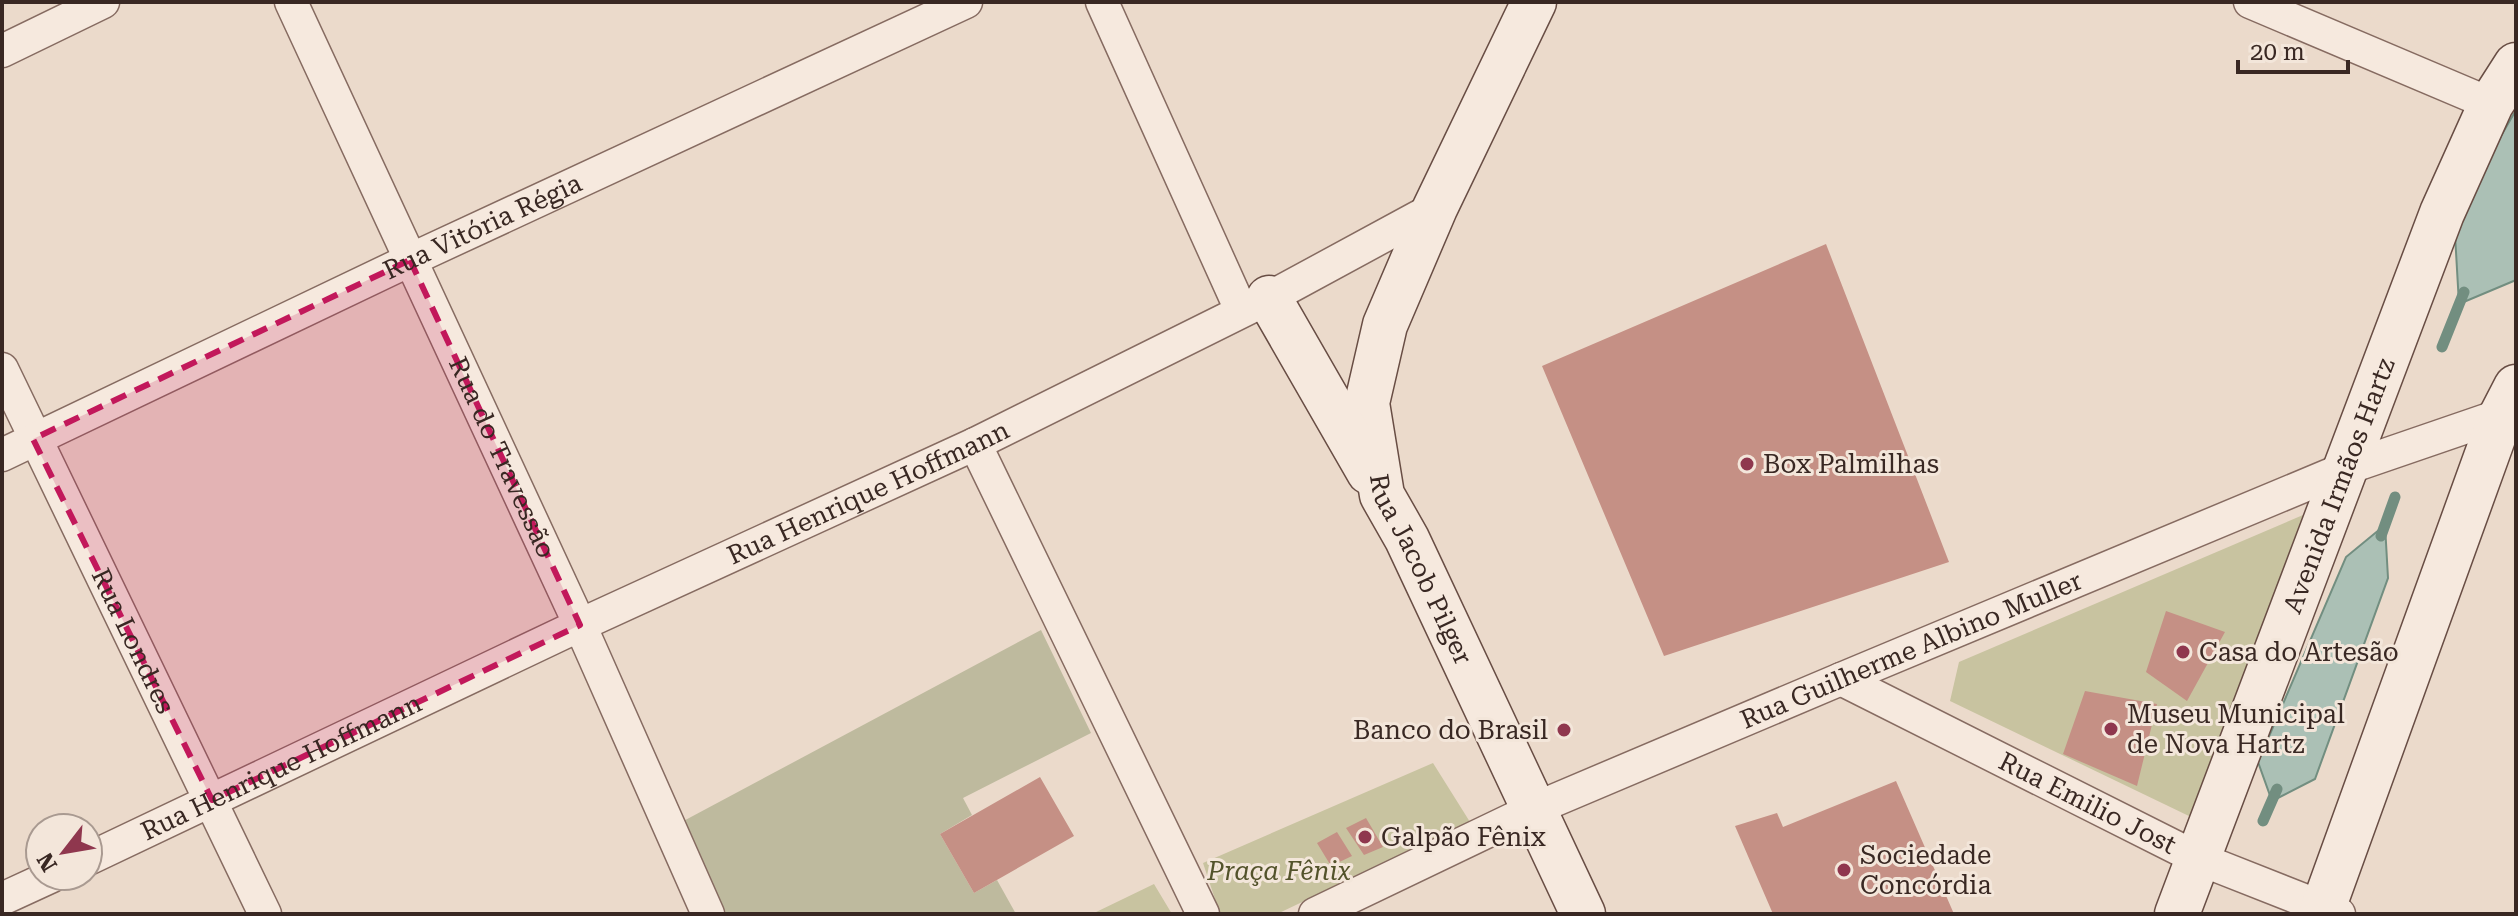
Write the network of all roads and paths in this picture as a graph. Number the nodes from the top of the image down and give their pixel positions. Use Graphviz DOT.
graph roads {
  1 [pos="103,2"];
  2 [pos="291,2"];
  3 [pos="966,2"];
  4 [pos="1102,2"];
  5 [pos="1534,2"];
  6 [pos="2250,2"];
  7 [pos="2,51"];
  8 [pos="2516,65"];
  9 [pos="2491,104"];
  10 [pos="1435,208"];
  11 [pos="410,260"];
  12 [pos="1255,304"];
  13 [pos="2,369"];
  14 [pos="2511,404"];
  15 [pos="33,439"];
  16 [pos="975,444"];
  17 [pos="2,455"];
  18 [pos="2344,469"];
  19 [pos="1382,495"];
  20 [pos="580,625"];
  21 [pos="1841,679"];
  22 [pos="212,800"];
  23 [pos="1534,809"];
  24 [pos="104,851"];
  25 [pos="2197,858"];
  26 [pos="24,889"];
  27 [pos="2,899"];
  28 [pos="2328,912"];
  29 [pos="265,914"];
  30 [pos="708,914"];
  31 [pos="1203,914"];
  32 [pos="1315,914"];
  33 [pos="1583,914"];
  34 [pos="2177,914"];
  1 -- 7 [label="street"];
  2 -- 11 [label="street, Rua do Travessão"];
  3 -- 11 [label="street, Rua Vitória Régia"];
  4 -- 12 [label="street"];
  5 -- 10 [label="street"];
  6 -- 9 [label="street"];
  8 -- 9 [label="street, Avenida Irmãos Hartz"];
  9 -- 18 [label="street, Avenida Irmãos Hartz"];
  10 -- 12 [label="street, Rua Henrique Hoffmann"];
  10 -- 19 [label="street, Rua Jacob Pilger"];
  11 -- 15 [label="street, Rua Vitória Régia"];
  11 -- 20 [label="street, Rua do Travessão"];
  12 -- 16 [label="street, Rua Henrique Hoffmann"];
  12 -- 19 [label="street"];
  13 -- 15 [label="street, Rua Londres"];
  14 -- 18 [label="street, Rua Guilherme Albino Muller"];
  14 -- 28 [label="street"];
  15 -- 17 [label="street, Rua Vitória Régia"];
  15 -- 22 [label="street, Rua Londres"];
  16 -- 20 [label="street, Rua Henrique Hoffmann"];
  16 -- 31 [label="street"];
  18 -- 21 [label="street, Rua Guilherme Albino Muller"];
  18 -- 25 [label="street, Avenida Irmãos Hartz"];
  19 -- 23 [label="street, Rua Jacob Pilger"];
  20 -- 22 [label="street, Rua Henrique Hoffmann"];
  20 -- 30 [label="street, Rua do Travessão"];
  21 -- 23 [label="street, Rua Guilherme Albino Muller"];
  21 -- 25 [label="street, Rua Emilio Jost"];
  22 -- 24 [label="street, Rua Henrique Hoffmann"];
  22 -- 29 [label="street, Rua Londres"];
  23 -- 32 [label="street, Rua Guilherme Albino Muller"];
  23 -- 33 [label="street, Rua Jacob Pilger"];
  25 -- 28 [label="street, Rua Emilio Jost"];
  25 -- 34 [label="street, Avenida Irmãos Hartz"];
  26 -- 27 [label="street"];
}
